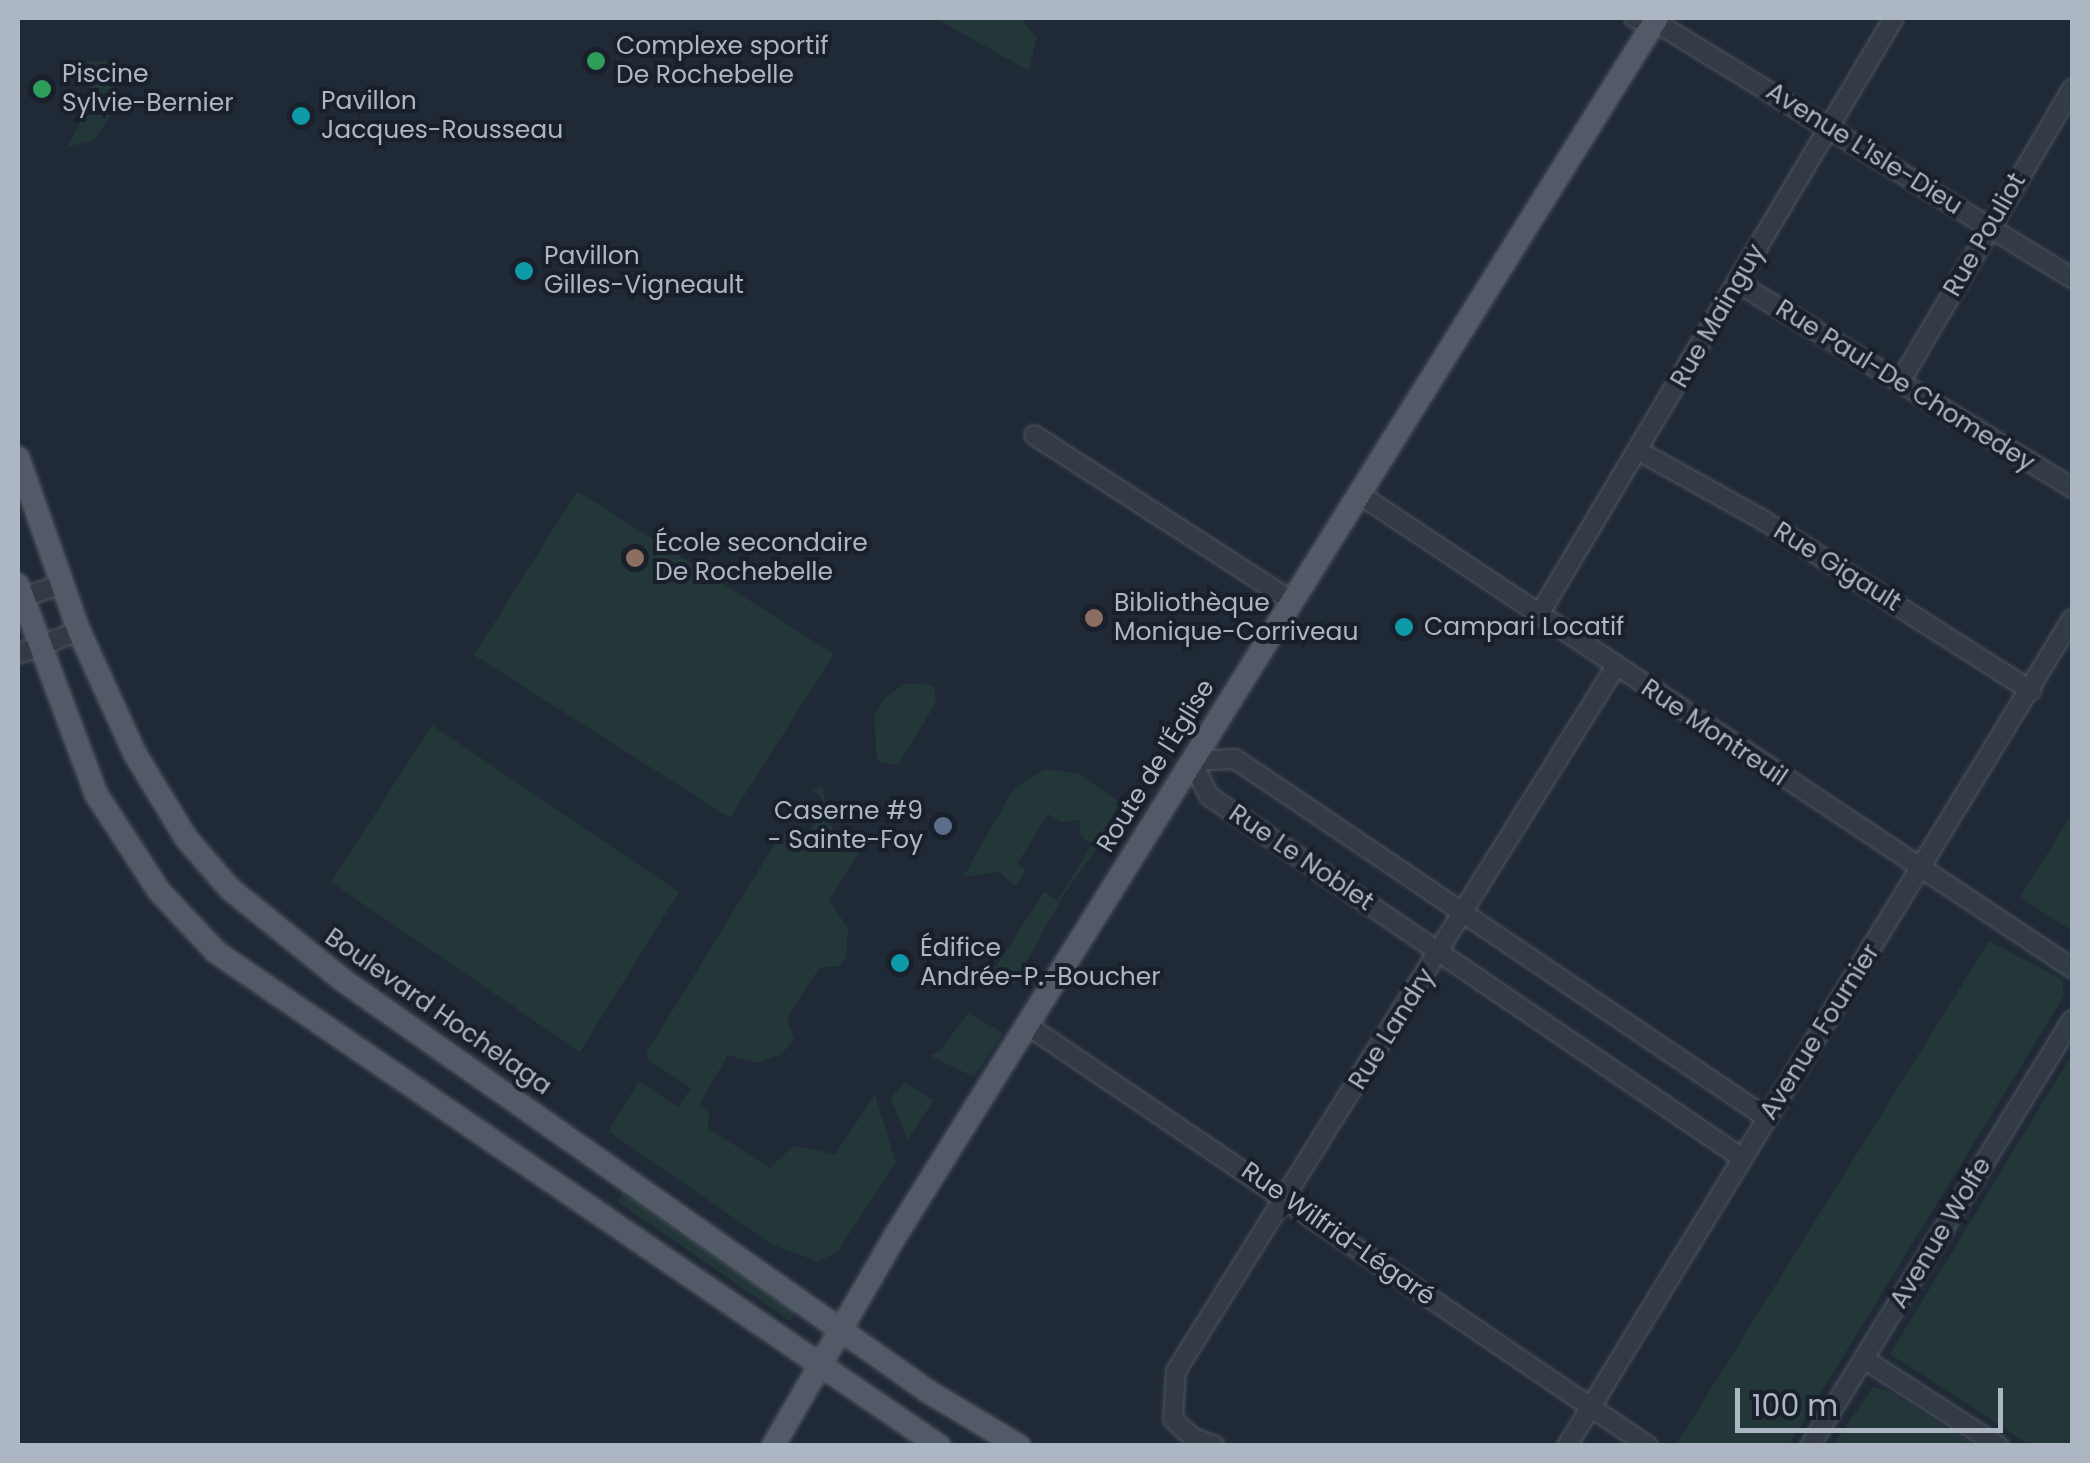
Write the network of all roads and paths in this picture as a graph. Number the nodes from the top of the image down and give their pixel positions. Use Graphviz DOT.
graph roads {
  1 [pos="1650,18"];
  2 [pos="1894,18"];
  3 [pos="2072,89"];
  4 [pos="1828,127"];
  5 [pos="1988,226"];
  6 [pos="2072,278"];
  7 [pos="1738,283"];
  8 [pos="1900,382"];
  9 [pos="1034,435"];
  10 [pos="1638,452"];
  11 [pos="18,458"];
  12 [pos="2072,488"];
  13 [pos="1359,494"];
  14 [pos="62,584"];
  15 [pos="19,594"];
  16 [pos="1292,601"];
  17 [pos="1540,613"];
  18 [pos="2072,620"];
  19 [pos="79,632"];
  20 [pos="28,651"];
  21 [pos="1616,666"];
  22 [pos="2030,691"];
  23 [pos="1192,760"];
  24 [pos="1919,872"];
  25 [pos="1464,910"];
  26 [pos="1440,952"];
  27 [pos="2072,968"];
  28 [pos="2072,1020"];
  29 [pos="1027,1025"];
  30 [pos="1766,1118"];
  31 [pos="1742,1158"];
  32 [pos="1288,1198"];
  33 [pos="842,1328"];
  34 [pos="1864,1359"];
  35 [pos="822,1363"];
  36 [pos="1590,1408"];
  37 [pos="772,1446"];
  38 [pos="940,1446"];
  39 [pos="1019,1446"];
  40 [pos="1215,1446"];
  41 [pos="1566,1446"];
  42 [pos="1648,1446"];
  43 [pos="1810,1446"];
  44 [pos="1999,1446"];
  1 -- 4 [label="street, Avenue L'Isle-Dieu"];
  1 -- 13 [label="main road, Route de l'Église"];
  2 -- 4 [label="street, Rue Mainguy"];
  3 -- 5 [label="street, Rue Pouliot"];
  4 -- 5 [label="street, Avenue L'Isle-Dieu"];
  4 -- 7 [label="street, Rue Mainguy"];
  5 -- 6 [label="street, Avenue L'Isle-Dieu"];
  5 -- 8 [label="street, Rue Pouliot"];
  7 -- 8 [label="street, Rue Paul-De Chomedey"];
  7 -- 10 [label="street, Rue Mainguy"];
  8 -- 12 [label="street, Rue Paul-De Chomedey"];
  9 -- 16 [label="street"];
  10 -- 17 [label="street, Rue Mainguy"];
  10 -- 22 [label="street, Rue Gigault"];
  11 -- 14 [label="main road, Boulevard Hochelaga"];
  13 -- 16 [label="main road, Route de l'Église"];
  13 -- 17 [label="street, Rue Montreuil"];
  14 -- 15 [label="street"];
  14 -- 19 [label="main road, Boulevard Hochelaga"];
  15 -- 20 [label="main road"];
  16 -- 23 [label="main road, Route de l'Église"];
  17 -- 21 [label="street, Rue Montreuil"];
  18 -- 22 [label="street, Avenue Fournier"];
  19 -- 20 [label="street"];
  19 -- 33 [label="main road, Boulevard Hochelaga"];
  20 -- 35 [label="main road"];
  21 -- 24 [label="street, Rue Montreuil"];
  21 -- 25 [label="street, Rue Landry"];
  22 -- 24 [label="street, Avenue Fournier"];
  23 -- 25 [label="street, Rue Le Noblet"];
  23 -- 26 [label="street, Rue Le Noblet"];
  23 -- 29 [label="main road, Route de l'Église"];
  24 -- 27 [label="street, Rue Montreuil"];
  24 -- 30 [label="street, Avenue Fournier"];
  25 -- 26 [label="street, Rue Landry"];
  25 -- 30 [label="street, Rue Le Noblet"];
  26 -- 31 [label="street, Rue Le Noblet"];
  26 -- 32 [label="street, Rue Landry"];
  28 -- 34 [label="street, Avenue Wolfe"];
  29 -- 32 [label="street, Rue Wilfrid-Légaré"];
  29 -- 33 [label="main road, Route de l'Église"];
  30 -- 31 [label="street, Avenue Fournier"];
  31 -- 36 [label="street, Avenue Fournier"];
  32 -- 36 [label="street, Rue Wilfrid-Légaré"];
  32 -- 40 [label="street, Rue Landry"];
  33 -- 35 [label="main road, Route de l'Église"];
  33 -- 39 [label="main road, Boulevard Hochelaga"];
  34 -- 43 [label="street, Avenue Wolfe"];
  34 -- 44 [label="street"];
  35 -- 37 [label="main road, Route de l'Église"];
  35 -- 38 [label="main road"];
  36 -- 41 [label="street, Avenue Fournier"];
  36 -- 42 [label="street, Rue Wilfrid-Légaré"];
}
